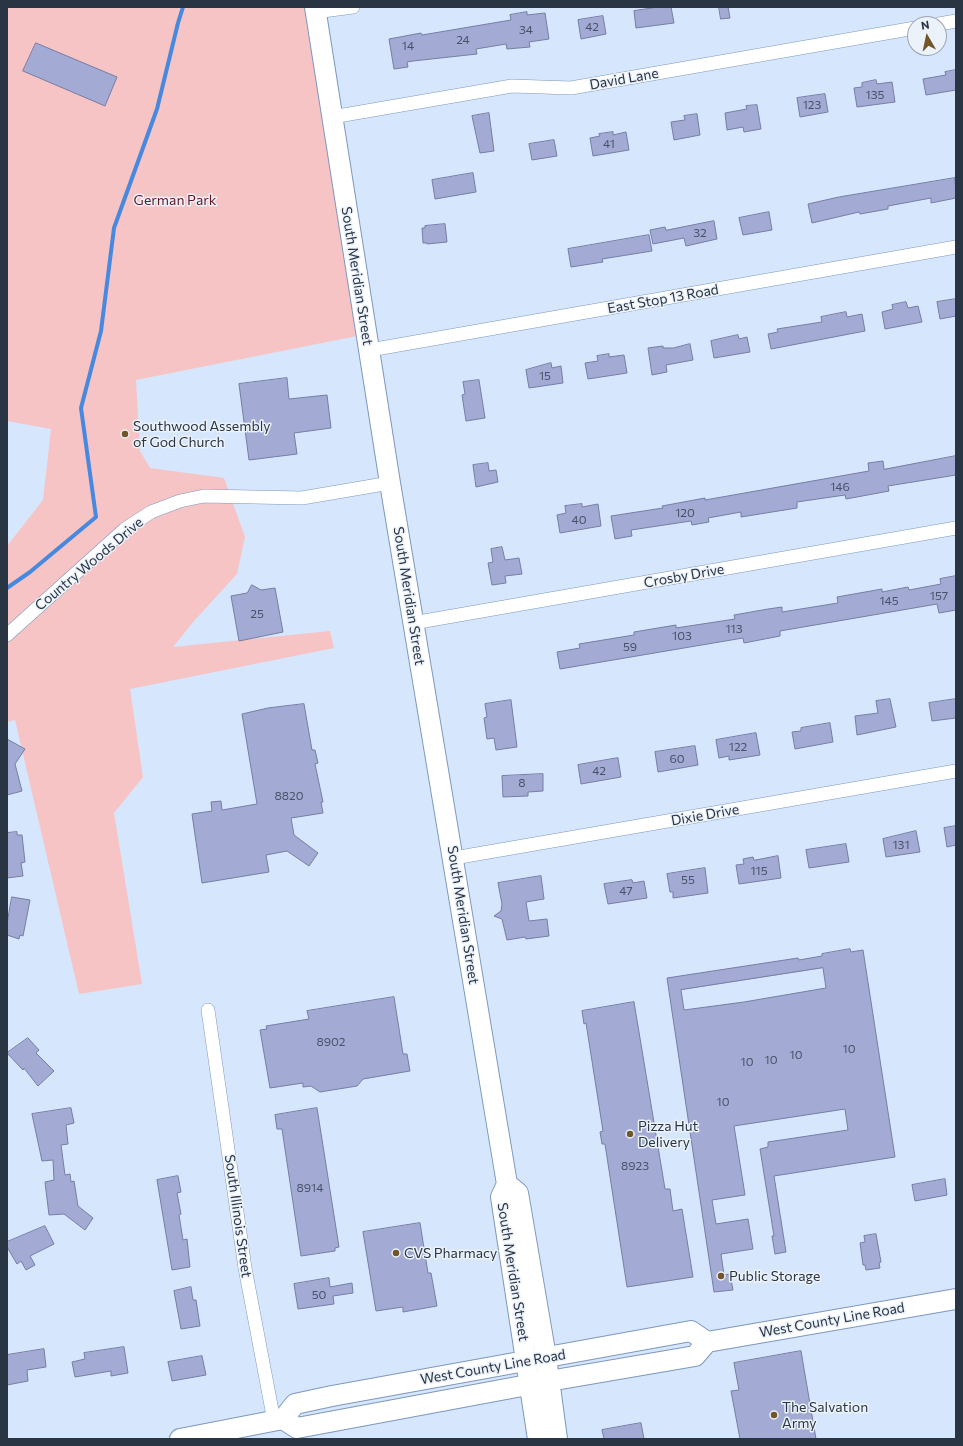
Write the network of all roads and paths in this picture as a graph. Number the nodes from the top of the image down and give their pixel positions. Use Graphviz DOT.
graph roads {
  1 [pos="353,7"];
  2 [pos="315,10"];
  3 [pos="907,29"];
  4 [pos="332,117"];
  5 [pos="956,248"];
  6 [pos="370,350"];
  7 [pos="390,483"];
  8 [pos="956,528"];
  9 [pos="413,623"];
  10 [pos="7,635"];
  11 [pos="956,772"];
  12 [pos="454,858"];
  13 [pos="208,1010"];
  14 [pos="956,1299"];
  15 [pos="707,1342"];
  16 [pos="536,1359"];
  17 [pos="549,1381"];
  18 [pos="530,1384"];
  19 [pos="279,1420"];
  20 [pos="180,1439"];
  21 [pos="538,1439"];
  22 [pos="557,1439"];
  1 -- 2 [label="street"];
  2 -- 4 [label="main road, South Meridian Street"];
  3 -- 4 [label="street, David Lane"];
  4 -- 6 [label="main road, South Meridian Street"];
  5 -- 6 [label="street, East Stop 13 Road"];
  6 -- 7 [label="main road, South Meridian Street"];
  7 -- 9 [label="main road, South Meridian Street"];
  7 -- 10 [label="street, Country Woods Drive"];
  8 -- 9 [label="street, Crosby Drive"];
  9 -- 12 [label="main road, South Meridian Street"];
  11 -- 12 [label="street, Dixie Drive"];
  12 -- 16 [label="main road, South Meridian Street"];
  13 -- 19 [label="street, South Illinois Street"];
  14 -- 15 [label="main road, West County Line Road"];
  15 -- 16 [label="main road, West County Line Road"];
  15 -- 17 [label="main road, West County Line Road"];
  16 -- 17 [label="main road"];
  16 -- 18 [label="main road"];
  16 -- 19 [label="main road, West County Line Road"];
  17 -- 18 [label="main road, West County Line Road"];
  17 -- 22 [label="main road"];
  18 -- 19 [label="main road, West County Line Road"];
  18 -- 21 [label="main road"];
  19 -- 20 [label="main road"];
}
